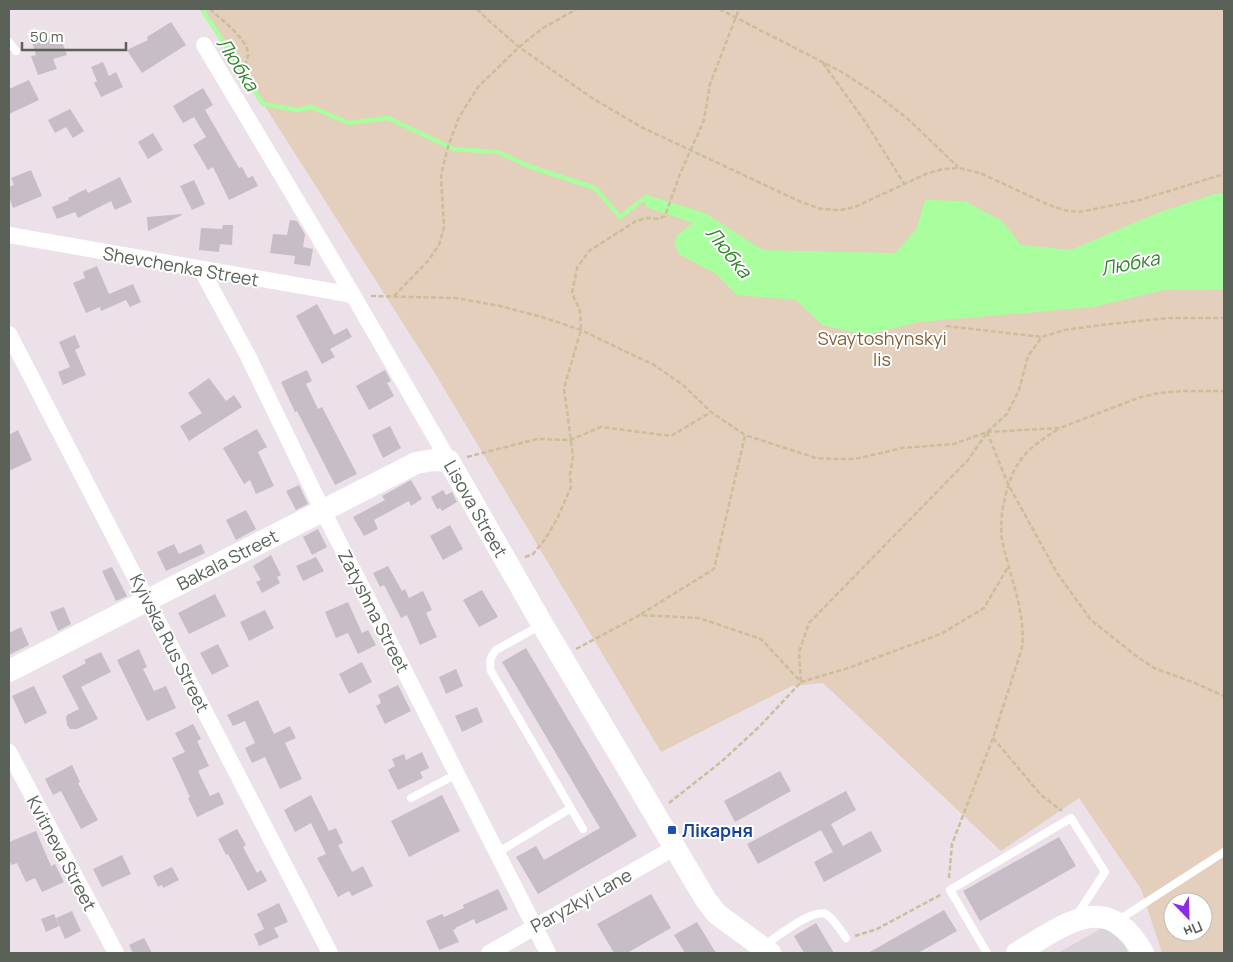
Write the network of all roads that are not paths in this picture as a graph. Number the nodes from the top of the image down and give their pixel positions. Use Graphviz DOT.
graph roads {
  1 [pos="9,42"];
  2 [pos="204,45"];
  3 [pos="16,51"];
  4 [pos="9,235"];
  5 [pos="201,269"];
  6 [pos="353,295"];
  7 [pos="9,334"];
  8 [pos="450,461"];
  9 [pos="323,511"];
  10 [pos="148,601"];
  11 [pos="542,624"];
  12 [pos="9,671"];
  13 [pos="9,752"];
  14 [pos="457,774"];
  15 [pos="411,798"];
  16 [pos="571,808"];
  17 [pos="584,829"];
  18 [pos="674,848"];
  19 [pos="1224,852"];
  20 [pos="496,853"];
  21 [pos="1073,921"];
  22 [pos="1116,922"];
  23 [pos="534,927"];
  24 [pos="846,938"];
  25 [pos="765,950"];
  26 [pos="116,953"];
  27 [pos="330,953"];
  28 [pos="489,953"];
  29 [pos="548,953"];
  30 [pos="987,953"];
  31 [pos="1017,953"];
  32 [pos="1143,953"];
  1 -- 3 [label="lane"];
  2 -- 6 [label="street, Lisova Street"];
  4 -- 5 [label="street, Shevchenka Street"];
  5 -- 6 [label="street, Shevchenka Street"];
  5 -- 9 [label="street, Zatyshna Street"];
  6 -- 8 [label="street, Lisova Street"];
  7 -- 10 [label="street, Kyivska Rus Street"];
  8 -- 9 [label="street, Bakala Street"];
  8 -- 11 [label="street, Lisova Street"];
  9 -- 10 [label="street, Bakala Street"];
  9 -- 14 [label="street, Zatyshna Street"];
  10 -- 12 [label="street, Bakala Street"];
  10 -- 27 [label="street, Kyivska Rus Street"];
  11 -- 16 [label="lane"];
  11 -- 18 [label="street, Lisova Street"];
  13 -- 26 [label="street, Kvitneva Street"];
  14 -- 15 [label="lane"];
  14 -- 20 [label="street, Zatyshna Street"];
  16 -- 17 [label="lane"];
  16 -- 20 [label="lane"];
  18 -- 23 [label="street, Paryzkyi Lane"];
  18 -- 25 [label="street, Lisova Street"];
  19 -- 22 [label="lane"];
  20 -- 23 [label="street, Zatyshna Street"];
  21 -- 22 [label="street"];
  21 -- 30 [label="lane"];
  21 -- 31 [label="street"];
  22 -- 32 [label="street"];
  23 -- 28 [label="street, Paryzkyi Lane"];
  23 -- 29 [label="street, Zatyshna Street"];
  24 -- 25 [label="lane"];
}
